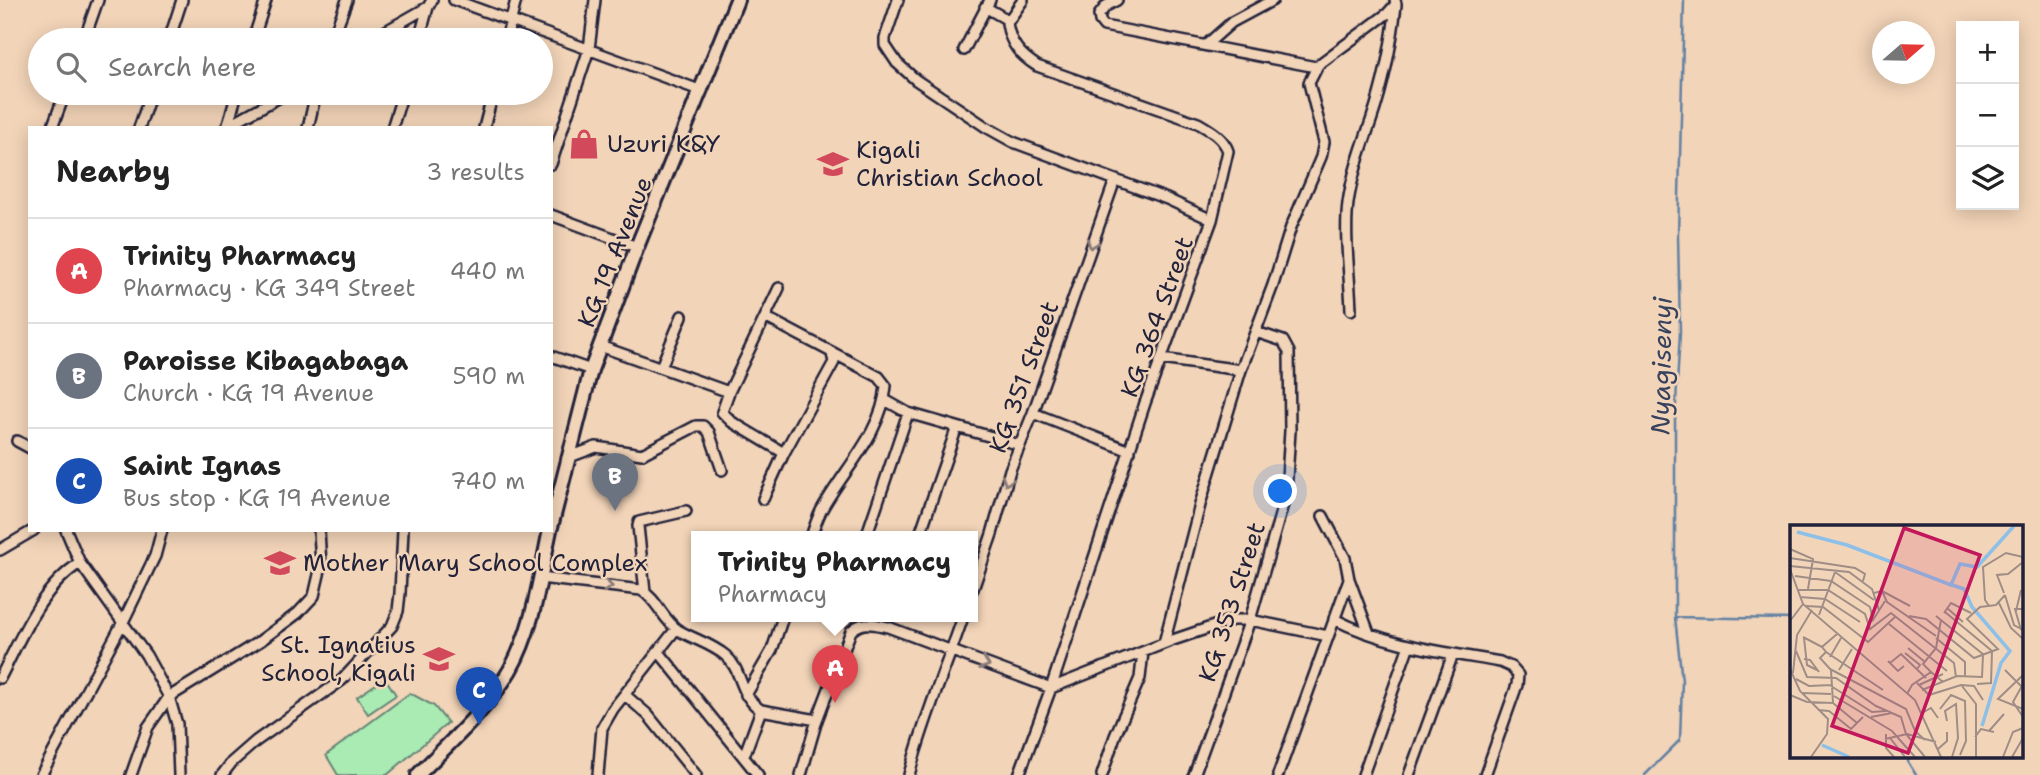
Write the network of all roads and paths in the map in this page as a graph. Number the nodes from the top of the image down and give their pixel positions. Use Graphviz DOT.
graph roads {
  1 [pos="99,0"];
  2 [pos="181,0"];
  3 [pos="266,0"];
  4 [pos="347,0"];
  5 [pos="454,0"];
  6 [pos="516,0"];
  7 [pos="595,0"];
  8 [pos="737,0"];
  9 [pos="898,0"];
  10 [pos="1023,0"];
  11 [pos="1117,0"];
  12 [pos="1273,0"];
  13 [pos="987,2"];
  14 [pos="1395,2"];
  15 [pos="430,4"];
  16 [pos="511,20"];
  17 [pos="1008,20"];
  18 [pos="88,28"];
  19 [pos="173,28"];
  20 [pos="257,28"];
  21 [pos="336,28"];
  22 [pos="390,28"];
  23 [pos="423,28"];
  24 [pos="509,28"];
  25 [pos="533,28"];
  26 [pos="553,36"];
  27 [pos="1206,45"];
  28 [pos="589,49"];
  29 [pos="964,50"];
  30 [pos="1317,67"];
  31 [pos="702,90"];
  32 [pos="61,105"];
  33 [pos="147,105"];
  34 [pos="233,105"];
  35 [pos="266,105"];
  36 [pos="313,105"];
  37 [pos="399,105"];
  38 [pos="490,105"];
  39 [pos="53,126"];
  40 [pos="140,126"];
  41 [pos="227,126"];
  42 [pos="229,126"];
  43 [pos="308,126"];
  44 [pos="393,126"];
  45 [pos="485,126"];
  46 [pos="553,158"];
  47 [pos="1115,180"];
  48 [pos="553,216"];
  49 [pos="1212,220"];
  50 [pos="637,247"];
  51 [pos="779,288"];
  52 [pos="1351,310"];
  53 [pos="682,316"];
  54 [pos="765,317"];
  55 [pos="1256,332"];
  56 [pos="600,346"];
  57 [pos="832,354"];
  58 [pos="553,357"];
  59 [pos="1161,359"];
  60 [pos="661,367"];
  61 [pos="591,370"];
  62 [pos="1241,370"];
  63 [pos="729,392"];
  64 [pos="885,400"];
  65 [pos="908,413"];
  66 [pos="1033,413"];
  67 [pos="957,426"];
  68 [pos="17,442"];
  69 [pos="1020,445"];
  70 [pos="28,448"];
  71 [pos="1130,451"];
  72 [pos="785,453"];
  73 [pos="567,458"];
  74 [pos="722,470"];
  75 [pos="763,499"];
  76 [pos="686,511"];
  77 [pos="1323,516"];
  78 [pos="553,519"];
  79 [pos="813,531"];
  80 [pos="868,531"];
  81 [pos="921,531"];
  82 [pos="31,532"];
  83 [pos="67,532"];
  84 [pos="161,532"];
  85 [pos="319,532"];
  86 [pos="403,532"];
  87 [pos="550,532"];
  88 [pos="0,550"];
  89 [pos="80,563"];
  90 [pos="978,574"];
  91 [pos="540,578"];
  92 [pos="1349,579"];
  93 [pos="645,592"];
  94 [pos="1334,619"];
  95 [pos="1250,620"];
  96 [pos="123,622"];
  97 [pos="781,622"];
  98 [pos="890,622"];
  99 [pos="961,622"];
  100 [pos="888,627"];
  101 [pos="676,629"];
  102 [pos="1369,633"];
  103 [pos="1328,636"];
  104 [pos="1164,643"];
  105 [pos="1409,645"];
  106 [pos="659,652"];
  107 [pos="951,652"];
  108 [pos="1143,652"];
  109 [pos="1453,654"];
  110 [pos="0,678"];
  111 [pos="1051,688"];
  112 [pos="625,695"];
  113 [pos="746,695"];
  114 [pos="169,696"];
  115 [pos="761,710"];
  116 [pos="817,720"];
  117 [pos="744,757"];
  118 [pos="41,775"];
  119 [pos="131,775"];
  120 [pos="179,775"];
  121 [pos="222,775"];
  122 [pos="418,775"];
  123 [pos="598,775"];
  124 [pos="696,775"];
  125 [pos="758,775"];
  126 [pos="801,775"];
  127 [pos="909,775"];
  128 [pos="1019,775"];
  129 [pos="1102,775"];
  130 [pos="1194,775"];
  131 [pos="1278,775"];
  132 [pos="1363,775"];
  133 [pos="1409,775"];
  134 [pos="1485,775"];
  1 -- 18 [label="street"];
  2 -- 19 [label="street"];
  3 -- 20 [label="street"];
  4 -- 21 [label="street"];
  5 -- 16 [label="street"];
  6 -- 16 [label="street"];
  7 -- 28 [label="street"];
  8 -- 31 [label="main road, KG 19 Avenue"];
  9 -- 47 [label="street"];
  10 -- 17 [label="street"];
  11 -- 27 [label="street"];
  12 -- 27 [label="street"];
  13 -- 17 [label="street"];
  13 -- 29 [label="street"];
  14 -- 30 [label="street"];
  14 -- 52 [label="street"];
  15 -- 22 [label="street"];
  15 -- 23 [label="street"];
  16 -- 24 [label="street"];
  16 -- 25 [label="street"];
  17 -- 49 [label="street, KG 364 Street"];
  26 -- 28 [label="street"];
  27 -- 30 [label="street"];
  28 -- 31 [label="street"];
  28 -- 46 [label="street"];
  30 -- 55 [label="street"];
  31 -- 50 [label="main road, KG 19 Avenue"];
  32 -- 39 [label="street"];
  33 -- 40 [label="street"];
  34 -- 41 [label="street"];
  35 -- 42 [label="street"];
  36 -- 43 [label="street"];
  37 -- 44 [label="street"];
  38 -- 45 [label="street"];
  47 -- 49 [label="street"];
  47 -- 66 [label="street, KG 351 Street, one-way"];
  48 -- 50 [label="street"];
  49 -- 59 [label="street, KG 364 Street"];
  50 -- 56 [label="main road, KG 19 Avenue"];
  51 -- 54 [label="street"];
  53 -- 60 [label="street"];
  54 -- 57 [label="street"];
  54 -- 63 [label="street"];
  55 -- 62 [label="street"];
  55 -- 95 [label="street, KG 353 Street"];
  56 -- 60 [label="street"];
  56 -- 61 [label="main road, KG 19 Avenue"];
  57 -- 64 [label="street"];
  57 -- 72 [label="street"];
  58 -- 61 [label="street"];
  59 -- 62 [label="street"];
  59 -- 71 [label="street, KG 364 Street"];
  60 -- 63 [label="street"];
  61 -- 73 [label="main road, KG 19 Avenue"];
  62 -- 104 [label="street"];
  63 -- 72 [label="street"];
  64 -- 65 [label="street"];
  64 -- 79 [label="street"];
  65 -- 67 [label="street"];
  65 -- 80 [label="street"];
  66 -- 69 [label="street, KG 351 Street"];
  66 -- 71 [label="street"];
  67 -- 69 [label="street"];
  67 -- 81 [label="street"];
  68 -- 70 [label="street"];
  69 -- 90 [label="street, KG 351 Street, one-way"];
  71 -- 111 [label="street, KG 364 Street"];
  72 -- 75 [label="street"];
  73 -- 74 [label="street"];
  73 -- 78 [label="main road, KG 19 Avenue"];
  76 -- 93 [label="street"];
  77 -- 92 [label="street"];
  82 -- 88 [label="street"];
  83 -- 89 [label="street"];
  84 -- 96 [label="street"];
  85 -- 114 [label="street"];
  86 -- 121 [label="street"];
  87 -- 91 [label="main road, KG 19 Avenue"];
  89 -- 96 [label="street"];
  89 -- 110 [label="street"];
  91 -- 93 [label="street, one-way"];
  91 -- 122 [label="main road, KG 19 Avenue"];
  92 -- 94 [label="street"];
  92 -- 102 [label="street"];
  93 -- 101 [label="street"];
  94 -- 102 [label="street"];
  94 -- 103 [label="street"];
  95 -- 103 [label="street"];
  95 -- 104 [label="street"];
  95 -- 130 [label="street, KG 353 Street"];
  96 -- 114 [label="street"];
  96 -- 118 [label="street"];
  97 -- 113 [label="street"];
  98 -- 100 [label="street"];
  99 -- 107 [label="street"];
  100 -- 107 [label="street"];
  100 -- 116 [label="street"];
  101 -- 106 [label="street"];
  101 -- 113 [label="street"];
  102 -- 105 [label="street"];
  103 -- 131 [label="street"];
  104 -- 108 [label="street"];
  105 -- 109 [label="street"];
  105 -- 132 [label="street"];
  106 -- 112 [label="street"];
  106 -- 117 [label="street"];
  107 -- 111 [label="street, one-way"];
  107 -- 127 [label="street"];
  108 -- 111 [label="street"];
  108 -- 129 [label="street"];
  109 -- 133 [label="street"];
  109 -- 134 [label="street"];
  111 -- 128 [label="street, KG 364 Street"];
  112 -- 123 [label="street"];
  112 -- 124 [label="street"];
  113 -- 115 [label="street"];
  114 -- 119 [label="street"];
  114 -- 120 [label="street"];
  115 -- 116 [label="street"];
  115 -- 117 [label="street"];
  116 -- 126 [label="street"];
  117 -- 125 [label="street"];
}
